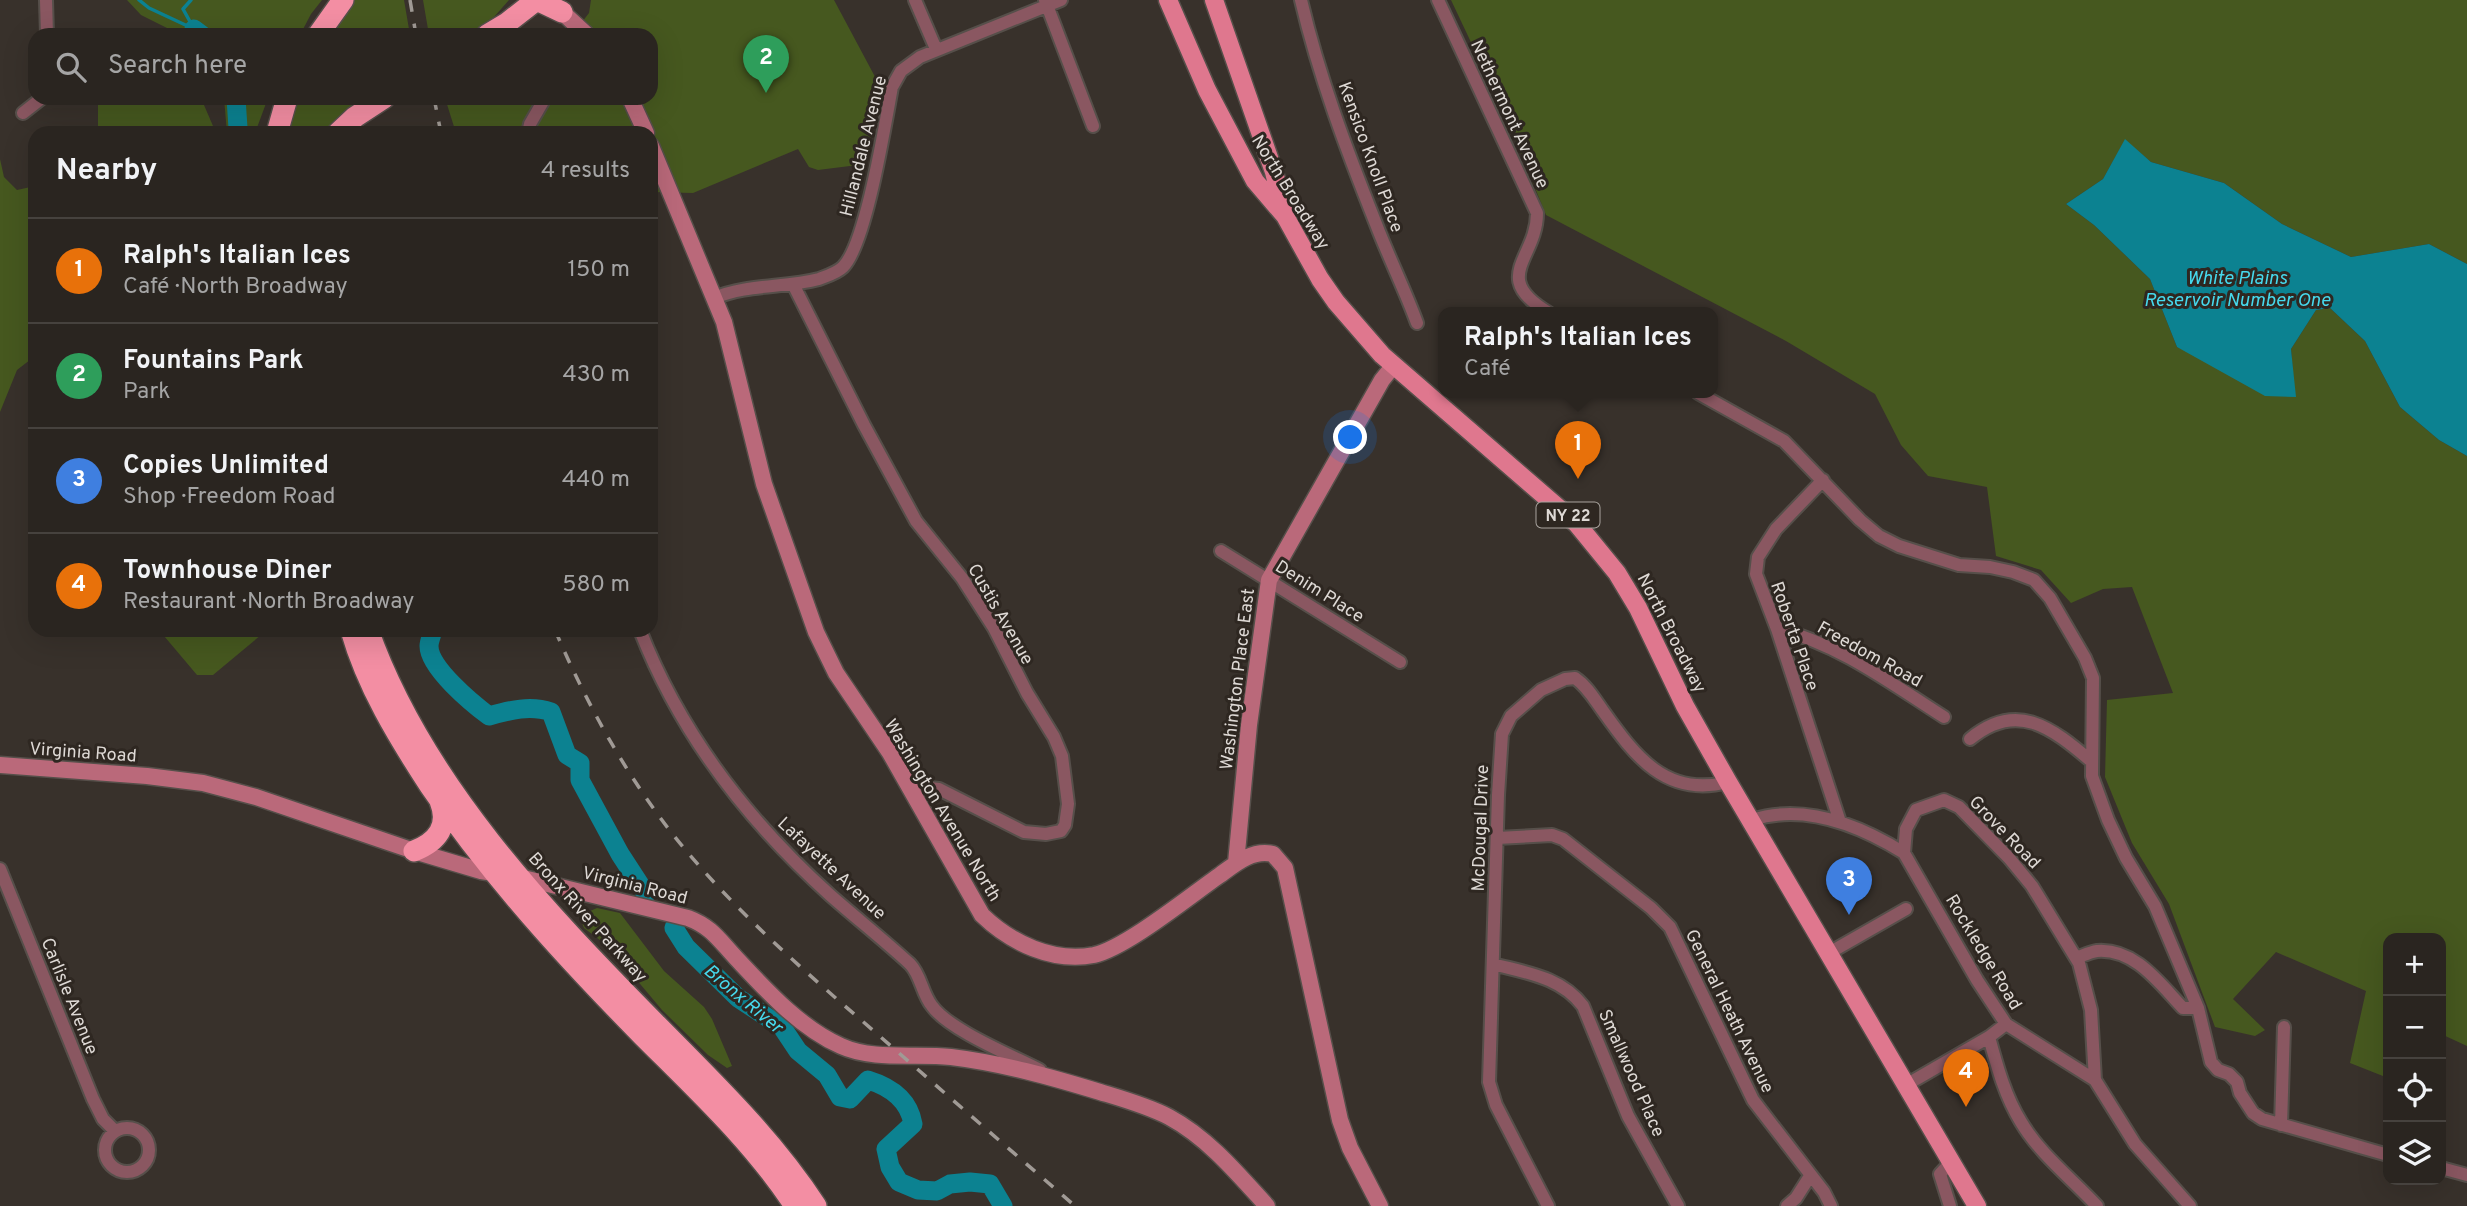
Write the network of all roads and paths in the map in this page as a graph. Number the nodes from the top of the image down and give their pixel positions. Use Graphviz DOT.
graph roads {
  1 [pos="46,0"];
  2 [pos="343,0"];
  3 [pos="519,0"];
  4 [pos="915,0"];
  5 [pos="1061,0"];
  6 [pos="1168,0"];
  7 [pos="1214,0"];
  8 [pos="1301,0"];
  9 [pos="1438,0"];
  10 [pos="1046,3"];
  11 [pos="557,6"];
  12 [pos="47,28"];
  13 [pos="323,28"];
  14 [pos="493,28"];
  15 [pos="498,28"];
  16 [pos="580,28"];
  17 [pos="936,49"];
  18 [pos="33,105"];
  19 [pos="285,105"];
  20 [pos="373,105"];
  21 [pos="541,105"];
  22 [pos="633,105"];
  23 [pos="23,113"];
  24 [pos="279,126"];
  25 [pos="345,126"];
  26 [pos="529,126"];
  27 [pos="643,126"];
  28 [pos="1093,126"];
  29 [pos="658,163"];
  30 [pos="1284,216"];
  31 [pos="793,284"];
  32 [pos="714,298"];
  33 [pos="1540,307"];
  34 [pos="1418,323"];
  35 [pos="1394,365"];
  36 [pos="1707,398"];
  37 [pos="1823,480"];
  38 [pos="1221,551"];
  39 [pos="1269,580"];
  40 [pos="1777,629"];
  41 [pos="353,637"];
  42 [pos="371,637"];
  43 [pos="643,637"];
  44 [pos="1400,662"];
  45 [pos="1944,717"];
  46 [pos="1970,739"];
  47 [pos="2091,761"];
  48 [pos="0,765"];
  49 [pos="1728,782"];
  50 [pos="909,786"];
  51 [pos="439,799"];
  52 [pos="1752,820"];
  53 [pos="1840,822"];
  54 [pos="1497,838"];
  55 [pos="414,850"];
  56 [pos="1904,853"];
  57 [pos="1236,863"];
  58 [pos="0,869"];
  59 [pos="496,875"];
  60 [pos="519,877"];
  61 [pos="1906,909"];
  62 [pos="1829,953"];
  63 [pos="2076,958"];
  64 [pos="1493,964"];
  65 [pos="2198,1008"];
  66 [pos="2284,1027"];
  67 [pos="1998,1030"];
  68 [pos="1053,1077"];
  69 [pos="2095,1080"];
  70 [pos="1906,1085"];
  71 [pos="2281,1125"];
  72 [pos="115,1131"];
  73 [pos="2383,1155"];
  74 [pos="1951,1162"];
  75 [pos="2446,1169"];
  76 [pos="2467,1175"];
  77 [pos="1810,1176"];
  78 [pos="795,1206"];
  79 [pos="816,1206"];
  80 [pos="1267,1206"];
  81 [pos="1380,1206"];
  82 [pos="1548,1206"];
  83 [pos="1678,1206"];
  84 [pos="1787,1206"];
  85 [pos="1831,1206"];
  86 [pos="1950,1206"];
  87 [pos="1976,1206"];
  88 [pos="2097,1206"];
  89 [pos="2190,1206"];
  1 -- 12 [label="street"];
  2 -- 13 [label="highway"];
  3 -- 14 [label="highway"];
  4 -- 17 [label="street"];
  5 -- 10 [label="street, Hillandale Avenue"];
  6 -- 30 [label="main road, North Broadway"];
  7 -- 30 [label="main road, NY 22"];
  8 -- 34 [label="street, Kensico Knoll Place"];
  9 -- 33 [label="street, Nethermont Avenue"];
  10 -- 17 [label="street, Hillandale Avenue"];
  10 -- 28 [label="street"];
  11 -- 15 [label="highway"];
  11 -- 16 [label="street"];
  17 -- 31 [label="street, Hillandale Avenue"];
  18 -- 23 [label="street"];
  19 -- 24 [label="highway"];
  20 -- 25 [label="highway"];
  21 -- 26 [label="street"];
  22 -- 27 [label="street"];
  29 -- 32 [label="street, Washington Avenue North"];
  30 -- 35 [label="main road, North Broadway / NY 22"];
  31 -- 32 [label="street, Hillandale Avenue"];
  31 -- 50 [label="street, Custis Avenue"];
  32 -- 50 [label="street, Washington Avenue North"];
  35 -- 39 [label="street, Washington Place East"];
  35 -- 49 [label="main road, North Broadway / NY 22"];
  36 -- 37 [label="street"];
  37 -- 40 [label="street, Roberta Place"];
  37 -- 47 [label="street"];
  38 -- 39 [label="street, Denim Place"];
  39 -- 44 [label="street, Denim Place"];
  39 -- 57 [label="street, Washington Place East"];
  40 -- 45 [label="street, Freedom Road"];
  40 -- 53 [label="street, Roberta Place"];
  41 -- 51 [label="highway"];
  42 -- 60 [label="highway, Bronx River Parkway"];
  43 -- 68 [label="street, Lafayette Avenue"];
  46 -- 47 [label="street"];
  47 -- 65 [label="street"];
  48 -- 55 [label="street, Virginia Road"];
  49 -- 52 [label="main road, North Broadway / NY 22"];
  49 -- 54 [label="street, McDougal Drive"];
  50 -- 57 [label="street, Washington Avenue North"];
  51 -- 55 [label="highway"];
  51 -- 59 [label="highway"];
  52 -- 53 [label="street"];
  52 -- 62 [label="main road, North Broadway / NY 22"];
  53 -- 56 [label="street"];
  54 -- 64 [label="street, McDougal Drive"];
  54 -- 77 [label="street, General Heath Avenue"];
  55 -- 59 [label="street, Virginia Road"];
  56 -- 63 [label="street, Grove Road"];
  56 -- 67 [label="street, Rockledge Road"];
  57 -- 81 [label="street, Washington Avenue North"];
  58 -- 72 [label="street, Carlisle Avenue"];
  59 -- 60 [label="street, Virginia Road"];
  59 -- 78 [label="highway"];
  60 -- 68 [label="street, Virginia Road"];
  60 -- 79 [label="highway, Bronx River Parkway"];
  61 -- 62 [label="street"];
  62 -- 70 [label="main road, North Broadway / NY 22"];
  63 -- 65 [label="street"];
  63 -- 69 [label="street, Grove Road"];
  64 -- 82 [label="street, McDougal Drive"];
  64 -- 83 [label="street, Smallwood Place"];
  65 -- 71 [label="street"];
  66 -- 71 [label="street"];
  67 -- 69 [label="street, Rockledge Road"];
  67 -- 70 [label="street"];
  67 -- 88 [label="street"];
  68 -- 80 [label="street, Virginia Road"];
  69 -- 89 [label="street, Rockledge Road"];
  70 -- 74 [label="main road, North Broadway / NY 22"];
  71 -- 73 [label="street"];
  74 -- 86 [label="street"];
  74 -- 87 [label="main road, North Broadway / NY 22"];
  75 -- 76 [label="street"];
  77 -- 84 [label="street"];
  77 -- 85 [label="street, General Heath Avenue"];
}
